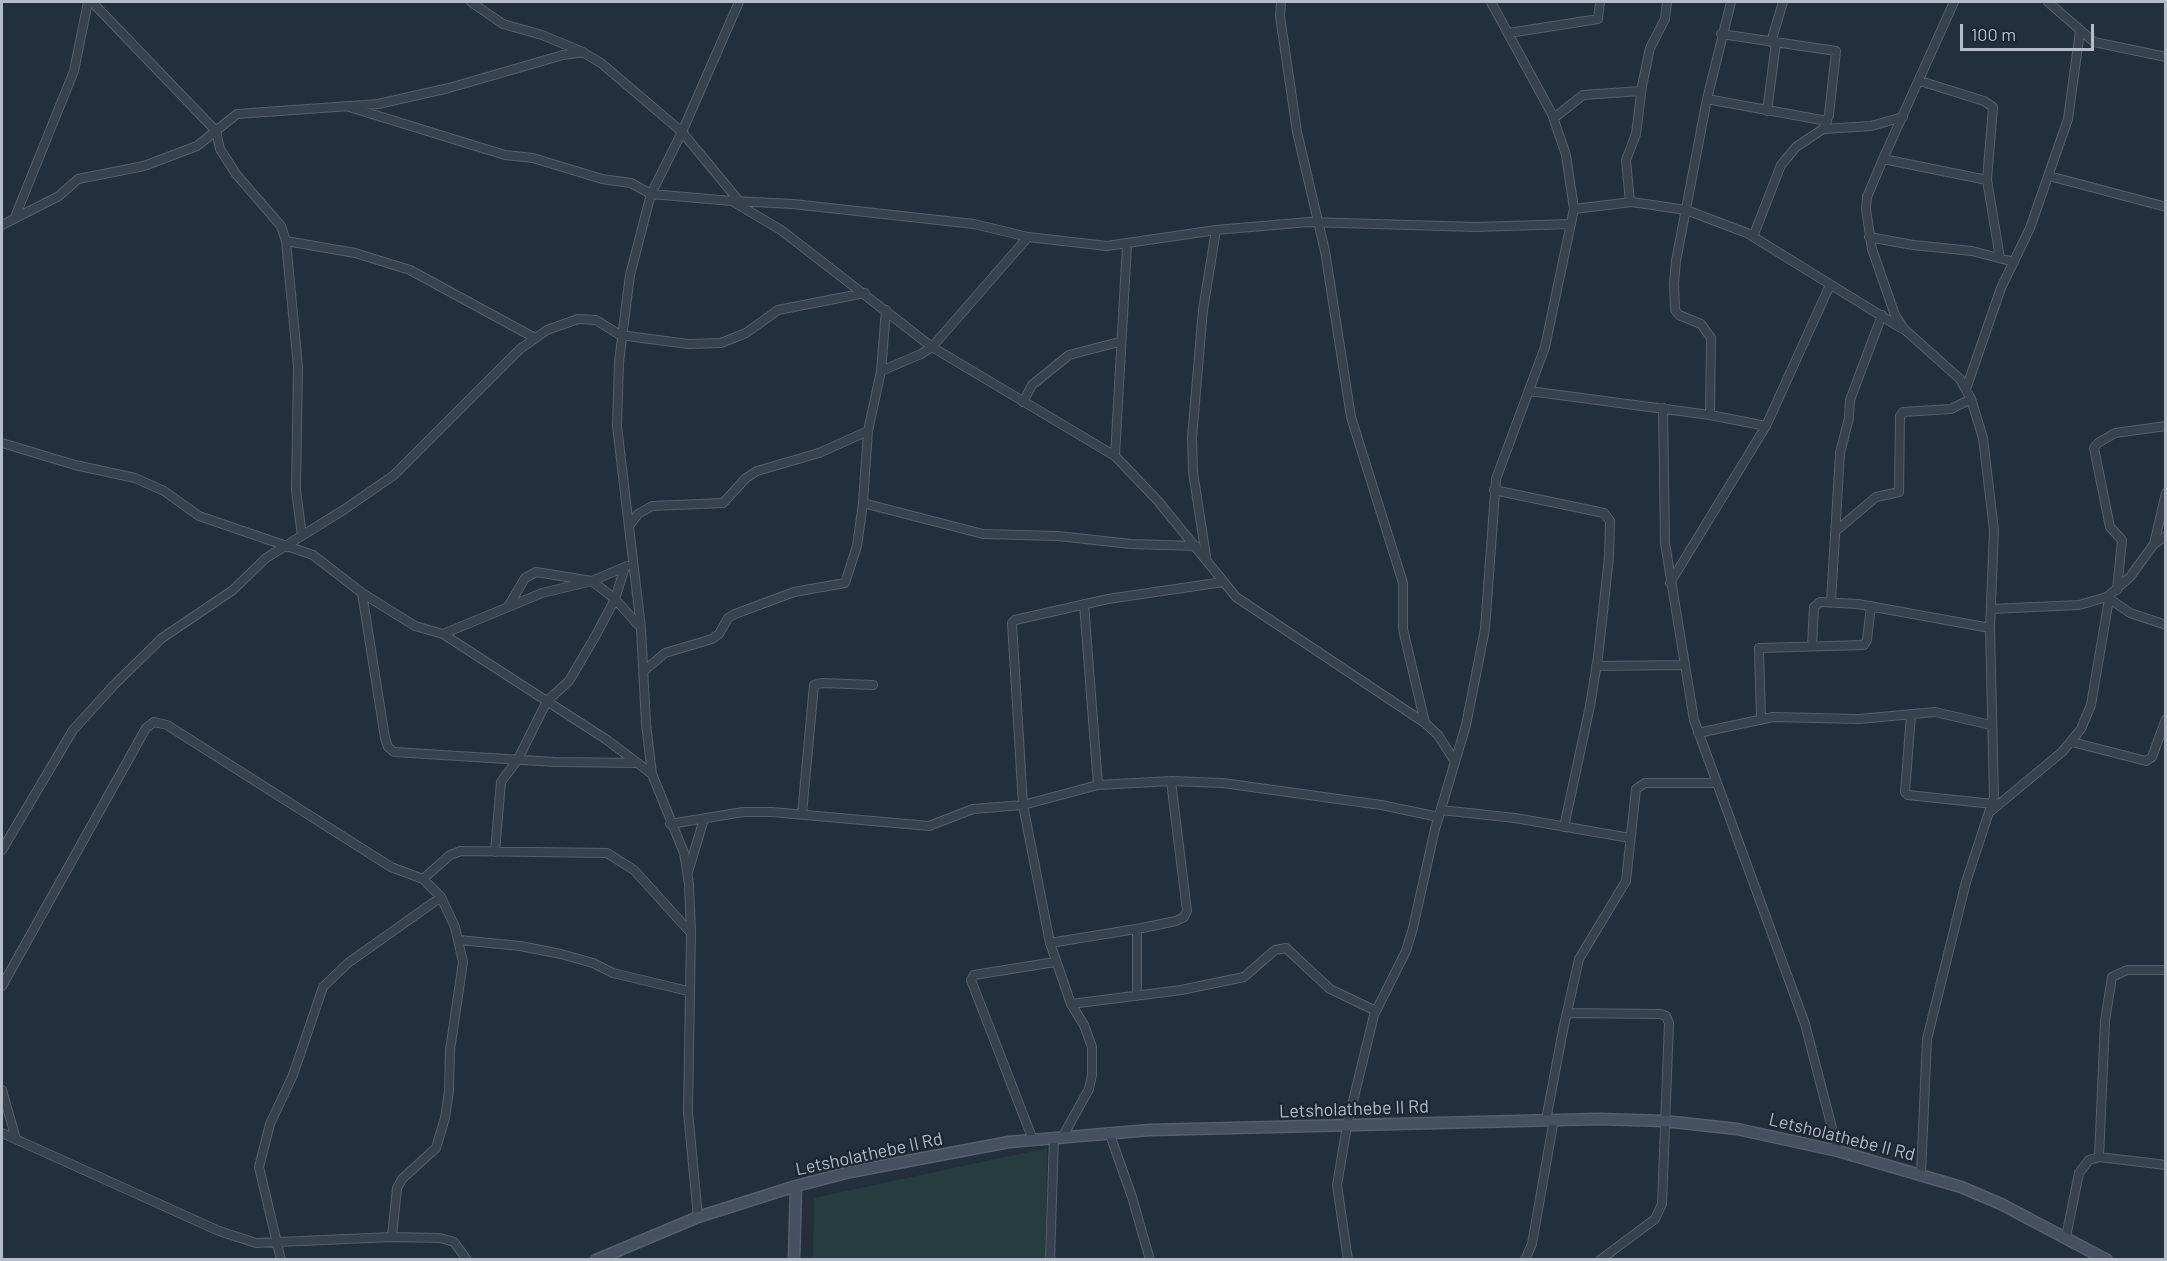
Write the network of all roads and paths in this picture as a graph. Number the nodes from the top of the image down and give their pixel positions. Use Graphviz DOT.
graph roads {
  1 [pos="90,2"];
  2 [pos="471,2"];
  3 [pos="739,2"];
  4 [pos="1281,2"];
  5 [pos="1491,2"];
  6 [pos="1600,2"];
  7 [pos="1667,2"];
  8 [pos="1731,2"];
  9 [pos="1783,2"];
  10 [pos="1954,2"];
  11 [pos="2048,2"];
  12 [pos="2080,30"];
  13 [pos="1509,33"];
  14 [pos="1721,34"];
  15 [pos="1773,43"];
  16 [pos="584,53"];
  17 [pos="2166,57"];
  18 [pos="1920,81"];
  19 [pos="1641,91"];
  20 [pos="1707,99"];
  21 [pos="346,106"];
  22 [pos="1767,111"];
  23 [pos="1903,117"];
  24 [pos="1554,118"];
  25 [pos="1827,121"];
  26 [pos="1823,129"];
  27 [pos="216,131"];
  28 [pos="682,132"];
  29 [pos="1883,159"];
  30 [pos="2049,176"];
  31 [pos="1987,180"];
  32 [pos="651,194"];
  33 [pos="735,201"];
  34 [pos="1630,202"];
  35 [pos="2166,207"];
  36 [pos="1574,209"];
  37 [pos="1686,210"];
  38 [pos="15,217"];
  39 [pos="1318,222"];
  40 [pos="1571,224"];
  41 [pos="2,225"];
  42 [pos="1216,230"];
  43 [pos="1029,237"];
  44 [pos="1753,237"];
  45 [pos="1869,237"];
  46 [pos="286,241"];
  47 [pos="1127,245"];
  48 [pos="2000,258"];
  49 [pos="2014,262"];
  50 [pos="1830,285"];
  51 [pos="865,293"];
  52 [pos="886,310"];
  53 [pos="1882,315"];
  54 [pos="1904,329"];
  55 [pos="620,335"];
  56 [pos="535,338"];
  57 [pos="1119,342"];
  58 [pos="932,347"];
  59 [pos="881,371"];
  60 [pos="1966,389"];
  61 [pos="1529,391"];
  62 [pos="1971,399"];
  63 [pos="1023,402"];
  64 [pos="1663,408"];
  65 [pos="1710,415"];
  66 [pos="1766,426"];
  67 [pos="2166,426"];
  68 [pos="868,431"];
  69 [pos="2,443"];
  70 [pos="1115,456"];
  71 [pos="1494,490"];
  72 [pos="2166,493"];
  73 [pos="863,503"];
  74 [pos="629,526"];
  75 [pos="1837,530"];
  76 [pos="302,536"];
  77 [pos="2166,536"];
  78 [pos="2154,544"];
  79 [pos="288,545"];
  80 [pos="1196,546"];
  81 [pos="1206,559"];
  82 [pos="629,565"];
  83 [pos="592,581"];
  84 [pos="1223,582"];
  85 [pos="1670,583"];
  86 [pos="2117,590"];
  87 [pos="362,593"];
  88 [pos="2108,598"];
  89 [pos="615,599"];
  90 [pos="1831,602"];
  91 [pos="1084,604"];
  92 [pos="509,605"];
  93 [pos="1871,606"];
  94 [pos="1991,609"];
  95 [pos="2166,625"];
  96 [pos="641,628"];
  97 [pos="1990,628"];
  98 [pos="443,634"];
  99 [pos="1812,646"];
  100 [pos="1684,665"];
  101 [pos="1596,666"];
  102 [pos="645,670"];
  103 [pos="873,685"];
  104 [pos="547,701"];
  105 [pos="1911,715"];
  106 [pos="2166,719"];
  107 [pos="1761,720"];
  108 [pos="1425,723"];
  109 [pos="1991,724"];
  110 [pos="1698,733"];
  111 [pos="2072,742"];
  112 [pos="518,759"];
  113 [pos="1454,760"];
  114 [pos="638,763"];
  115 [pos="652,774"];
  116 [pos="1171,781"];
  117 [pos="1715,783"];
  118 [pos="1098,785"];
  119 [pos="1023,805"];
  120 [pos="1992,807"];
  121 [pos="802,814"];
  122 [pos="1440,814"];
  123 [pos="704,819"];
  124 [pos="670,824"];
  125 [pos="1564,827"];
  126 [pos="1630,838"];
  127 [pos="2,850"];
  128 [pos="495,852"];
  129 [pos="687,873"];
  130 [pos="423,879"];
  131 [pos="441,897"];
  132 [pos="1137,929"];
  133 [pos="691,933"];
  134 [pos="459,940"];
  135 [pos="1050,943"];
  136 [pos="1055,962"];
  137 [pos="2166,970"];
  138 [pos="2,986"];
  139 [pos="688,991"];
  140 [pos="1137,996"];
  141 [pos="1071,1004"];
  142 [pos="1376,1011"];
  143 [pos="1567,1013"];
  144 [pos="2,1090"];
  145 [pos="1550,1119"];
  146 [pos="1664,1121"];
  147 [pos="1347,1126"];
  148 [pos="1108,1132"];
  149 [pos="2,1133"];
  150 [pos="1058,1137"];
  151 [pos="16,1139"];
  152 [pos="1033,1140"];
  153 [pos="1838,1151"];
  154 [pos="2099,1156"];
  155 [pos="2166,1165"];
  156 [pos="1921,1174"];
  157 [pos="796,1186"];
  158 [pos="698,1217"];
  159 [pos="392,1237"];
  160 [pos="2066,1237"];
  161 [pos="278,1242"];
  162 [pos="281,1260"];
  163 [pos="467,1260"];
  164 [pos="596,1260"];
  165 [pos="794,1260"];
  166 [pos="1050,1260"];
  167 [pos="1150,1260"];
  168 [pos="1348,1260"];
  169 [pos="1525,1260"];
  170 [pos="1600,1260"];
  171 [pos="2107,1260"];
  1 -- 27 [label="street"];
  1 -- 38 [label="street"];
  2 -- 16 [label="street"];
  3 -- 28 [label="street"];
  4 -- 39 [label="street"];
  5 -- 13 [label="street"];
  6 -- 13 [label="street"];
  7 -- 19 [label="street"];
  8 -- 14 [label="street"];
  9 -- 15 [label="street"];
  10 -- 18 [label="street"];
  11 -- 12 [label="street"];
  12 -- 17 [label="street"];
  12 -- 30 [label="street"];
  13 -- 24 [label="street"];
  14 -- 15 [label="street"];
  14 -- 20 [label="street"];
  15 -- 22 [label="street"];
  15 -- 25 [label="street"];
  16 -- 21 [label="street"];
  16 -- 28 [label="street"];
  18 -- 23 [label="street"];
  18 -- 31 [label="street"];
  19 -- 24 [label="street"];
  19 -- 34 [label="street"];
  20 -- 22 [label="street"];
  20 -- 37 [label="street"];
  21 -- 27 [label="street"];
  21 -- 32 [label="street"];
  22 -- 25 [label="street"];
  23 -- 26 [label="street"];
  23 -- 29 [label="street"];
  24 -- 36 [label="street"];
  25 -- 26 [label="street"];
  26 -- 44 [label="street"];
  27 -- 38 [label="street"];
  27 -- 46 [label="street"];
  28 -- 32 [label="street"];
  28 -- 33 [label="street"];
  29 -- 31 [label="street"];
  29 -- 45 [label="street"];
  30 -- 35 [label="street"];
  30 -- 49 [label="street"];
  31 -- 48 [label="street"];
  32 -- 33 [label="street"];
  32 -- 55 [label="street"];
  33 -- 43 [label="street"];
  33 -- 51 [label="street"];
  34 -- 36 [label="street"];
  34 -- 37 [label="street"];
  36 -- 40 [label="street"];
  37 -- 44 [label="street"];
  37 -- 65 [label="street"];
  38 -- 41 [label="street"];
  39 -- 40 [label="street"];
  39 -- 42 [label="street"];
  39 -- 108 [label="street"];
  40 -- 61 [label="street"];
  42 -- 47 [label="street"];
  42 -- 81 [label="street"];
  43 -- 47 [label="street"];
  43 -- 58 [label="street"];
  44 -- 50 [label="street"];
  45 -- 48 [label="street"];
  45 -- 54 [label="street"];
  46 -- 56 [label="street"];
  46 -- 76 [label="street"];
  47 -- 57 [label="street"];
  48 -- 49 [label="street"];
  49 -- 60 [label="street"];
  50 -- 53 [label="street"];
  50 -- 66 [label="street"];
  51 -- 52 [label="street"];
  51 -- 55 [label="street"];
  52 -- 58 [label="street"];
  52 -- 59 [label="street"];
  53 -- 54 [label="street"];
  53 -- 75 [label="street"];
  54 -- 60 [label="street"];
  55 -- 56 [label="street"];
  55 -- 74 [label="street"];
  56 -- 76 [label="street"];
  57 -- 63 [label="street"];
  57 -- 70 [label="street"];
  58 -- 59 [label="street"];
  58 -- 63 [label="street"];
  59 -- 68 [label="street"];
  60 -- 62 [label="street"];
  61 -- 64 [label="street"];
  61 -- 71 [label="street"];
  62 -- 75 [label="street"];
  62 -- 94 [label="street"];
  63 -- 70 [label="street"];
  64 -- 65 [label="street"];
  64 -- 85 [label="street"];
  65 -- 66 [label="street"];
  66 -- 85 [label="street"];
  67 -- 86 [label="street"];
  68 -- 73 [label="street"];
  68 -- 74 [label="street"];
  69 -- 79 [label="street"];
  70 -- 80 [label="street"];
  71 -- 101 [label="street"];
  71 -- 113 [label="street"];
  72 -- 78 [label="street"];
  73 -- 80 [label="street"];
  73 -- 102 [label="street"];
  74 -- 82 [label="street"];
  75 -- 90 [label="street"];
  76 -- 79 [label="street"];
  77 -- 78 [label="street"];
  78 -- 86 [label="street"];
  79 -- 87 [label="street"];
  79 -- 127 [label="street"];
  80 -- 81 [label="street"];
  81 -- 84 [label="street"];
  82 -- 83 [label="street"];
  82 -- 89 [label="street"];
  82 -- 96 [label="street"];
  83 -- 89 [label="street"];
  83 -- 92 [label="street"];
  83 -- 92 [label="street"];
  84 -- 91 [label="street"];
  84 -- 108 [label="street"];
  85 -- 100 [label="street"];
  86 -- 88 [label="street"];
  87 -- 98 [label="street"];
  87 -- 112 [label="street"];
  88 -- 94 [label="street"];
  88 -- 95 [label="street"];
  88 -- 111 [label="street"];
  89 -- 96 [label="street"];
  89 -- 104 [label="street"];
  90 -- 93 [label="street"];
  90 -- 99 [label="street"];
  91 -- 118 [label="street"];
  91 -- 119 [label="street"];
  92 -- 98 [label="street"];
  93 -- 97 [label="street"];
  93 -- 99 [label="street"];
  94 -- 97 [label="street"];
  96 -- 102 [label="street"];
  97 -- 109 [label="street"];
  98 -- 104 [label="street"];
  99 -- 107 [label="street"];
  100 -- 101 [label="street"];
  100 -- 110 [label="street"];
  101 -- 125 [label="street"];
  102 -- 115 [label="street"];
  103 -- 121 [label="street"];
  104 -- 112 [label="street"];
  104 -- 114 [label="street"];
  105 -- 107 [label="street"];
  105 -- 109 [label="street"];
  105 -- 120 [label="street"];
  106 -- 111 [label="street"];
  107 -- 110 [label="street"];
  108 -- 113 [label="street"];
  109 -- 120 [label="street"];
  110 -- 117 [label="street"];
  111 -- 120 [label="street"];
  112 -- 114 [label="street"];
  112 -- 128 [label="street"];
  113 -- 122 [label="street"];
  114 -- 115 [label="street"];
  115 -- 124 [label="street"];
  116 -- 118 [label="street"];
  116 -- 122 [label="street"];
  116 -- 132 [label="street"];
  117 -- 126 [label="street"];
  117 -- 153 [label="street"];
  118 -- 119 [label="street"];
  119 -- 121 [label="street"];
  119 -- 135 [label="street"];
  120 -- 156 [label="street"];
  121 -- 123 [label="street"];
  122 -- 125 [label="street"];
  122 -- 142 [label="street"];
  123 -- 124 [label="street"];
  123 -- 129 [label="street"];
  124 -- 129 [label="street"];
  125 -- 126 [label="street"];
  126 -- 143 [label="street"];
  128 -- 130 [label="street"];
  128 -- 133 [label="street"];
  129 -- 133 [label="street"];
  130 -- 131 [label="street"];
  130 -- 138 [label="street"];
  131 -- 134 [label="street"];
  131 -- 161 [label="street"];
  132 -- 135 [label="street"];
  132 -- 140 [label="street"];
  133 -- 139 [label="street"];
  134 -- 139 [label="street"];
  134 -- 159 [label="street"];
  135 -- 136 [label="street"];
  136 -- 141 [label="street"];
  136 -- 152 [label="street"];
  137 -- 154 [label="street"];
  139 -- 158 [label="street"];
  140 -- 141 [label="street"];
  140 -- 142 [label="street"];
  141 -- 150 [label="street"];
  142 -- 147 [label="street"];
  143 -- 145 [label="street"];
  143 -- 146 [label="street"];
  144 -- 151 [label="street"];
  145 -- 146 [label="street, Letsholathebe II Rd"];
  145 -- 147 [label="street, Letsholathebe II Rd"];
  145 -- 169 [label="street"];
  146 -- 153 [label="street, Letsholathebe II Rd"];
  146 -- 170 [label="street"];
  147 -- 148 [label="street, Letsholathebe II Rd"];
  147 -- 168 [label="street"];
  148 -- 150 [label="street, Letsholathebe II Rd"];
  148 -- 167 [label="street"];
  149 -- 151 [label="street"];
  150 -- 152 [label="street, Letsholathebe II Rd"];
  150 -- 166 [label="street"];
  151 -- 161 [label="street"];
  152 -- 157 [label="street, Letsholathebe II Rd"];
  153 -- 156 [label="street, Letsholathebe II Rd"];
  154 -- 155 [label="street"];
  154 -- 160 [label="street"];
  156 -- 160 [label="street, Letsholathebe II Rd"];
  157 -- 158 [label="street, Letsholathebe II Rd"];
  157 -- 165 [label="street"];
  158 -- 164 [label="street, Letsholathebe II Rd"];
  159 -- 161 [label="street"];
  159 -- 163 [label="street"];
  160 -- 171 [label="street, Letsholathebe II Rd"];
  161 -- 162 [label="street"];
}
